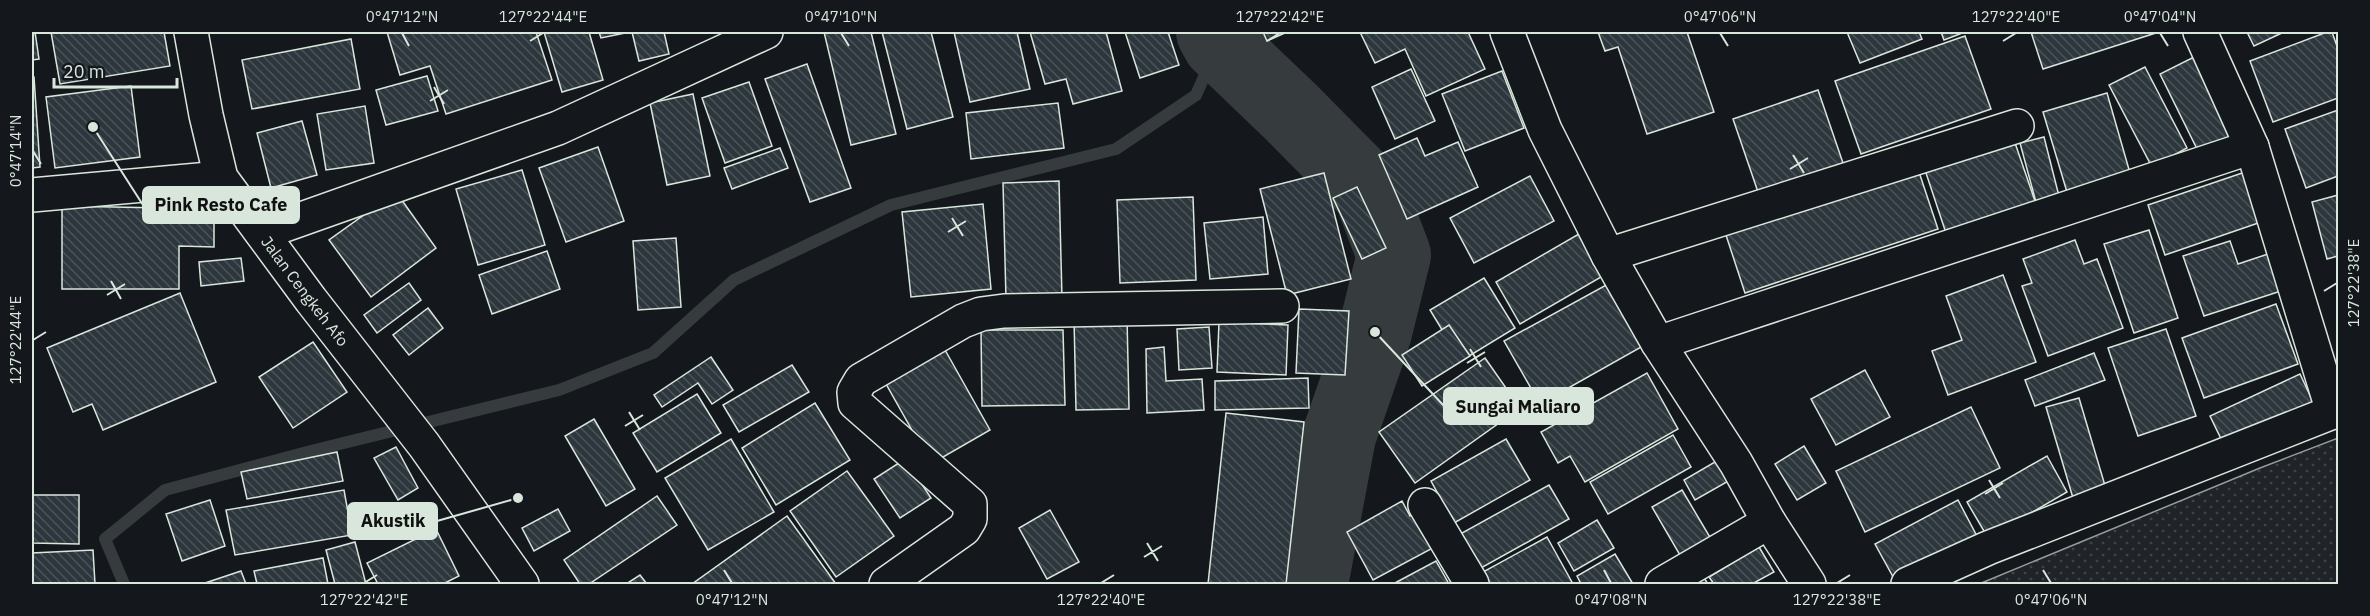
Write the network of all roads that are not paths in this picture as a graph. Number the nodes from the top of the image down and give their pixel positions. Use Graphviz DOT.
graph roads {
  1 [pos="191,32"];
  2 [pos="766,32"];
  3 [pos="1507,32"];
  4 [pos="2200,32"];
  5 [pos="2017,126"];
  6 [pos="2252,147"];
  7 [pos="221,178"];
  8 [pos="32,195"];
  9 [pos="262,233"];
  10 [pos="1608,255"];
  11 [pos="1282,306"];
  12 [pos="1658,343"];
  13 [pos="2336,411"];
  14 [pos="1425,505"];
  15 [pos="1769,522"];
  16 [pos="522,585"];
  17 [pos="886,585"];
  18 [pos="1472,585"];
  19 [pos="1662,585"];
  20 [pos="1809,585"];
  21 [pos="1908,585"];
  1 -- 7 [label="street, Jalan Cengkeh Afo"];
  2 -- 9 [label="street"];
  3 -- 10 [label="street"];
  4 -- 6 [label="street"];
  5 -- 10 [label="street"];
  6 -- 12 [label="street"];
  6 -- 13 [label="street"];
  7 -- 8 [label="street"];
  7 -- 9 [label="street, Jalan Cengkeh Afo"];
  9 -- 16 [label="street, Jalan Cengkeh Afo"];
  10 -- 12 [label="street"];
  11 -- 17 [label="street"];
  12 -- 15 [label="street"];
  13 -- 21 [label="street"];
  14 -- 18 [label="street"];
  15 -- 19 [label="street"];
  15 -- 20 [label="street"];
}
